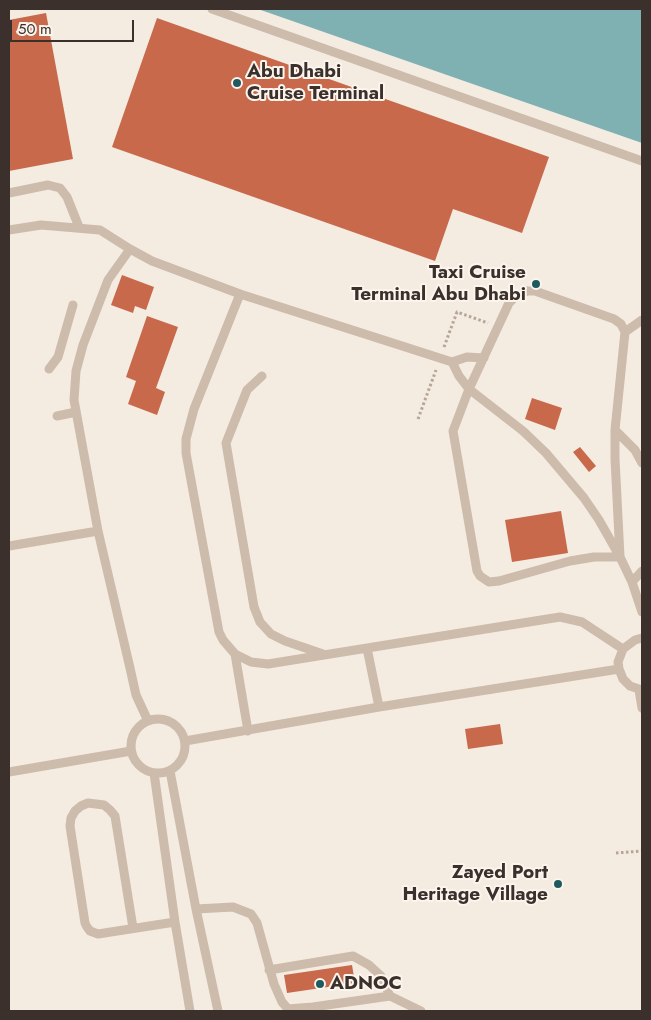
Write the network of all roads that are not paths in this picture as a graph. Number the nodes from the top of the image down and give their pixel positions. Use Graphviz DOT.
graph roads {
  1 [pos="212,9"];
  2 [pos="642,161"];
  3 [pos="9,193"];
  4 [pos="79,228"];
  5 [pos="9,230"];
  6 [pos="130,249"];
  7 [pos="240,294"];
  8 [pos="73,305"];
  9 [pos="642,320"];
  10 [pos="625,332"];
  11 [pos="484,358"];
  12 [pos="452,362"];
  13 [pos="49,369"];
  14 [pos="262,376"];
  15 [pos="469,389"];
  16 [pos="76,412"];
  17 [pos="57,416"];
  18 [pos="615,430"];
  19 [pos="642,463"];
  20 [pos="98,531"];
  21 [pos="9,546"];
  22 [pos="620,557"];
  23 [pos="642,571"];
  24 [pos="632,582"];
  25 [pos="642,612"];
  26 [pos="642,638"];
  27 [pos="367,648"];
  28 [pos="623,649"];
  29 [pos="235,654"];
  30 [pos="326,655"];
  31 [pos="619,669"];
  32 [pos="641,690"];
  33 [pos="379,707"];
  34 [pos="642,708"];
  35 [pos="148,721"];
  36 [pos="248,731"];
  37 [pos="185,741"];
  38 [pos="131,751"];
  39 [pos="170,771"];
  40 [pos="9,772"];
  41 [pos="154,773"];
  42 [pos="196,908"];
  43 [pos="175,922"];
  44 [pos="132,928"];
  45 [pos="269,970"];
  46 [pos="390,996"];
  47 [pos="190,1011"];
  48 [pos="218,1011"];
  49 [pos="421,1011"];
  1 -- 2 [label="lane"];
  3 -- 4 [label="lane"];
  4 -- 5 [label="lane"];
  4 -- 6 [label="lane"];
  6 -- 7 [label="lane"];
  6 -- 16 [label="lane"];
  7 -- 12 [label="lane"];
  7 -- 29 [label="lane"];
  8 -- 13 [label="lane"];
  9 -- 10 [label="lane"];
  10 -- 11 [label="lane"];
  10 -- 18 [label="lane"];
  11 -- 12 [label="lane"];
  11 -- 15 [label="lane"];
  12 -- 15 [label="lane"];
  14 -- 30 [label="lane"];
  15 -- 22 [label="lane"];
  15 -- 22 [label="lane"];
  16 -- 17 [label="lane"];
  16 -- 20 [label="lane"];
  18 -- 19 [label="lane"];
  18 -- 22 [label="lane"];
  20 -- 21 [label="lane"];
  20 -- 35 [label="lane"];
  22 -- 24 [label="lane"];
  23 -- 24 [label="lane"];
  24 -- 25 [label="lane"];
  26 -- 28 [label="lane"];
  27 -- 28 [label="lane"];
  27 -- 30 [label="lane"];
  27 -- 33 [label="lane"];
  28 -- 31 [label="lane"];
  29 -- 30 [label="lane"];
  29 -- 36 [label="lane"];
  31 -- 32 [label="lane"];
  31 -- 33 [label="lane"];
  32 -- 34 [label="lane"];
  33 -- 36 [label="lane"];
  35 -- 37 [label="lane"];
  35 -- 38 [label="lane"];
  36 -- 37 [label="lane"];
  37 -- 39 [label="lane"];
  38 -- 40 [label="lane"];
  38 -- 41 [label="lane"];
  39 -- 41 [label="lane"];
  39 -- 42 [label="lane"];
  41 -- 43 [label="lane"];
  42 -- 45 [label="lane"];
  42 -- 48 [label="lane"];
  43 -- 44 [label="lane"];
  43 -- 47 [label="lane"];
  44 -- 44 [label="lane"];
  45 -- 46 [label="lane"];
  45 -- 46 [label="lane"];
  46 -- 49 [label="lane"];
}
